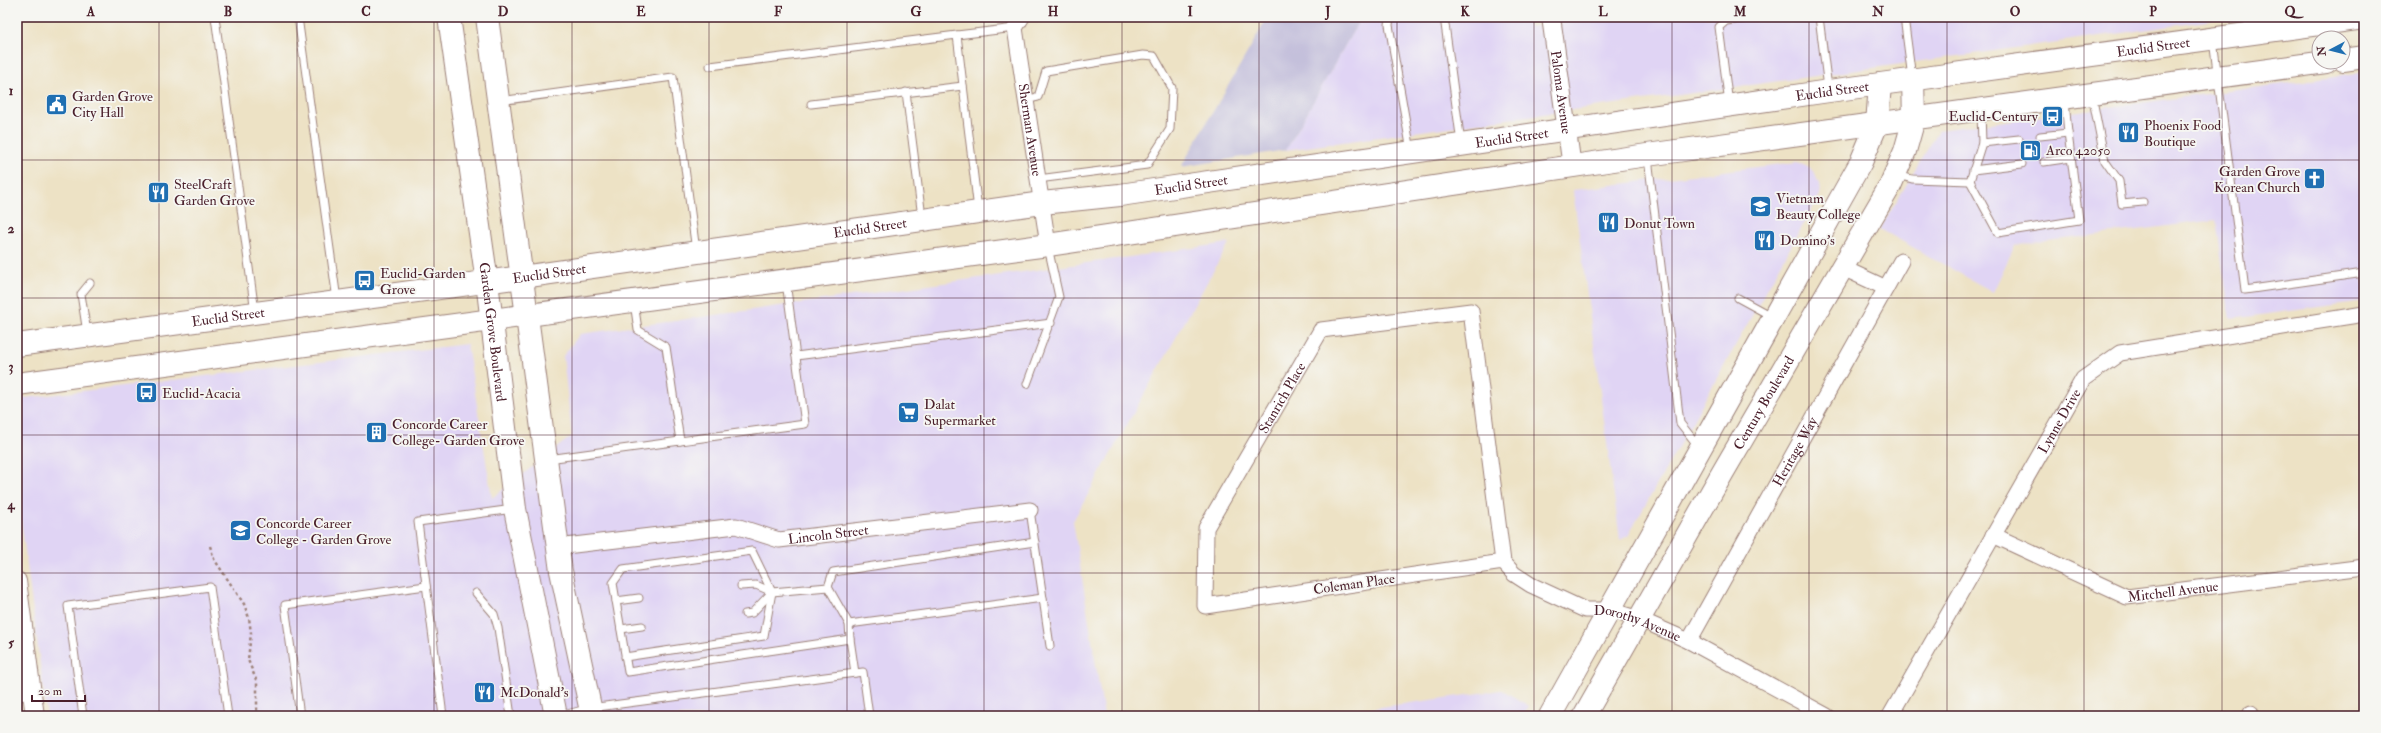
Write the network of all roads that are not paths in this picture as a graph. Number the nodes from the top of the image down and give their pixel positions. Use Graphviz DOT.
graph roads {
  1 [pos="214,17"];
  2 [pos="298,17"];
  3 [pos="449,17"];
  4 [pos="487,17"];
  5 [pos="491,17"];
  6 [pos="1390,17"];
  7 [pos="1444,17"];
  8 [pos="1551,17"];
  9 [pos="1756,17"];
  10 [pos="1819,17"];
  11 [pos="1904,17"];
  12 [pos="2364,18"];
  13 [pos="1018,22"];
  14 [pos="957,35"];
  15 [pos="2213,40"];
  16 [pos="2364,56"];
  17 [pos="2351,58"];
  18 [pos="2311,64"];
  19 [pos="710,66"];
  20 [pos="2217,78"];
  21 [pos="1913,80"];
  22 [pos="1880,84"];
  23 [pos="963,86"];
  24 [pos="1829,91"];
  25 [pos="906,92"];
  26 [pos="2092,95"];
  27 [pos="2064,98"];
  28 [pos="1025,100"];
  29 [pos="498,101"];
  30 [pos="811,104"];
  31 [pos="1729,106"];
  32 [pos="1980,110"];
  33 [pos="1914,119"];
  34 [pos="1877,124"];
  35 [pos="1567,130"];
  36 [pos="2068,133"];
  37 [pos="2040,136"];
  38 [pos="2019,139"];
  39 [pos="1982,143"];
  40 [pos="1461,145"];
  41 [pos="1411,153"];
  42 [pos="1647,156"];
  43 [pos="2071,158"];
  44 [pos="2044,162"];
  45 [pos="2022,164"];
  46 [pos="1572,167"];
  47 [pos="1973,170"];
  48 [pos="1896,174"];
  49 [pos="1038,179"];
  50 [pos="1970,181"];
  51 [pos="2143,202"];
  52 [pos="1042,203"];
  53 [pos="978,212"];
  54 [pos="922,220"];
  55 [pos="1048,245"];
  56 [pos="696,253"];
  57 [pos="1901,261"];
  58 [pos="1843,268"];
  59 [pos="2364,273"];
  60 [pos="522,277"];
  61 [pos="487,282"];
  62 [pos="786,282"];
  63 [pos="90,284"];
  64 [pos="1886,288"];
  65 [pos="1738,298"];
  66 [pos="337,302"];
  67 [pos="634,302"];
  68 [pos="255,312"];
  69 [pos="2364,314"];
  70 [pos="526,316"];
  71 [pos="1773,317"];
  72 [pos="491,321"];
  73 [pos="1051,323"];
  74 [pos="87,335"];
  75 [pos="17,345"];
  76 [pos="796,356"];
  77 [pos="17,384"];
  78 [pos="1027,384"];
  79 [pos="680,441"];
  80 [pos="1700,448"];
  81 [pos="545,459"];
  82 [pos="1723,472"];
  83 [pos="515,509"];
  84 [pos="1030,510"];
  85 [pos="1994,535"];
  86 [pos="1035,542"];
  87 [pos="557,547"];
  88 [pos="1503,562"];
  89 [pos="2364,567"];
  90 [pos="17,581"];
  91 [pos="426,586"];
  92 [pos="742,586"];
  93 [pos="828,587"];
  94 [pos="772,592"];
  95 [pos="476,593"];
  96 [pos="639,598"];
  97 [pos="1043,598"];
  98 [pos="616,601"];
  99 [pos="1205,606"];
  100 [pos="1609,610"];
  101 [pos="745,614"];
  102 [pos="1639,619"];
  103 [pos="849,624"];
  104 [pos="642,626"];
  105 [pos="620,629"];
  106 [pos="850,639"];
  107 [pos="1689,641"];
  108 [pos="1050,646"];
  109 [pos="625,656"];
  110 [pos="854,673"];
  111 [pos="24,692"];
  112 [pos="591,712"];
  113 [pos="35,716"];
  114 [pos="83,716"];
  115 [pos="228,716"];
  116 [pos="300,716"];
  117 [pos="443,716"];
  118 [pos="511,716"];
  119 [pos="556,716"];
  120 [pos="560,716"];
  121 [pos="869,716"];
  122 [pos="1550,716"];
  123 [pos="1584,716"];
  124 [pos="1827,716"];
  125 [pos="1890,716"];
  1 -- 68 [label="lane"];
  2 -- 66 [label="lane"];
  3 -- 61 [label="main road, Garden Grove Boulevard"];
  4 -- 5 [label="street"];
  4 -- 29 [label="main road"];
  6 -- 41 [label="lane"];
  7 -- 40 [label="lane"];
  8 -- 35 [label="street, Paloma Avenue"];
  9 -- 31 [label="lane"];
  10 -- 24 [label="lane"];
  11 -- 21 [label="lane"];
  12 -- 15 [label="main road, Euclid Street"];
  13 -- 14 [label="lane"];
  13 -- 28 [label="street, Sherman Avenue"];
  14 -- 19 [label="lane"];
  14 -- 23 [label="lane"];
  15 -- 20 [label="lane"];
  15 -- 21 [label="main road, Euclid Street"];
  16 -- 17 [label="main road"];
  18 -- 20 [label="main road"];
  20 -- 26 [label="main road"];
  20 -- 59 [label="lane"];
  21 -- 22 [label="main road, Euclid Street"];
  21 -- 33 [label="main road, Century Boulevard"];
  22 -- 24 [label="main road, Euclid Street"];
  22 -- 34 [label="main road"];
  23 -- 25 [label="lane"];
  23 -- 53 [label="lane"];
  24 -- 31 [label="main road, Euclid Street"];
  25 -- 30 [label="lane"];
  25 -- 54 [label="lane"];
  26 -- 27 [label="main road"];
  26 -- 51 [label="lane"];
  27 -- 32 [label="main road"];
  27 -- 36 [label="lane"];
  28 -- 49 [label="street, Sherman Avenue"];
  28 -- 49 [label="lane"];
  29 -- 56 [label="lane"];
  29 -- 60 [label="main road"];
  31 -- 35 [label="main road, Euclid Street"];
  32 -- 33 [label="main road"];
  32 -- 39 [label="lane"];
  33 -- 34 [label="main road"];
  33 -- 48 [label="main road, Century Boulevard"];
  34 -- 42 [label="main road"];
  34 -- 71 [label="main road"];
  35 -- 40 [label="main road, Euclid Street"];
  35 -- 46 [label="street, Paloma Avenue"];
  36 -- 37 [label="lane"];
  36 -- 43 [label="lane"];
  38 -- 39 [label="lane"];
  39 -- 47 [label="lane"];
  40 -- 41 [label="main road, Euclid Street"];
  41 -- 52 [label="main road, Euclid Street"];
  42 -- 46 [label="main road"];
  42 -- 80 [label="lane"];
  43 -- 44 [label="lane"];
  43 -- 50 [label="lane"];
  45 -- 47 [label="lane"];
  46 -- 55 [label="main road"];
  47 -- 50 [label="lane"];
  48 -- 50 [label="lane"];
  48 -- 58 [label="main road, Century Boulevard"];
  49 -- 52 [label="street, Sherman Avenue"];
  52 -- 53 [label="main road, Euclid Street"];
  52 -- 55 [label="street, Sherman Avenue"];
  53 -- 54 [label="main road, Euclid Street"];
  54 -- 56 [label="main road, Euclid Street"];
  55 -- 62 [label="main road"];
  55 -- 73 [label="lane"];
  56 -- 60 [label="main road, Euclid Street"];
  57 -- 64 [label="street, Heritage Way"];
  58 -- 64 [label="street"];
  58 -- 82 [label="main road, Century Boulevard"];
  60 -- 61 [label="main road, Euclid Street"];
  60 -- 70 [label="main road"];
  61 -- 66 [label="main road, Euclid Street"];
  61 -- 72 [label="main road, Garden Grove Boulevard"];
  62 -- 67 [label="main road"];
  62 -- 76 [label="lane"];
  63 -- 74 [label="lane"];
  64 -- 107 [label="street, Heritage Way"];
  65 -- 71 [label="lane"];
  66 -- 68 [label="main road, Euclid Street"];
  67 -- 70 [label="main road"];
  67 -- 79 [label="lane"];
  68 -- 74 [label="main road, Euclid Street"];
  69 -- 85 [label="street, Lynne Drive"];
  70 -- 72 [label="main road"];
  70 -- 81 [label="main road"];
  71 -- 80 [label="main road"];
  72 -- 77 [label="main road"];
  72 -- 83 [label="main road, Garden Grove Boulevard"];
  73 -- 76 [label="lane"];
  73 -- 78 [label="lane"];
  74 -- 75 [label="main road, Euclid Street"];
  76 -- 79 [label="lane"];
  79 -- 81 [label="lane"];
  80 -- 82 [label="main road"];
  80 -- 100 [label="main road"];
  81 -- 87 [label="main road"];
  82 -- 102 [label="main road, Century Boulevard"];
  83 -- 91 [label="lane"];
  83 -- 119 [label="main road, Garden Grove Boulevard"];
  84 -- 86 [label="lane"];
  84 -- 87 [label="street, Lincoln Street"];
  85 -- 89 [label="street, Mitchell Avenue"];
  85 -- 125 [label="street, Lynne Drive"];
  86 -- 93 [label="lane"];
  86 -- 97 [label="lane"];
  87 -- 112 [label="main road"];
  88 -- 99 [label="street, Coleman Place"];
  88 -- 99 [label="street, Stanrich Place"];
  88 -- 100 [label="street, Dorothy Avenue"];
  90 -- 111 [label="street"];
  91 -- 116 [label="lane"];
  91 -- 117 [label="lane"];
  92 -- 94 [label="lane"];
  93 -- 94 [label="lane"];
  93 -- 103 [label="lane"];
  94 -- 98 [label="lane"];
  94 -- 101 [label="lane"];
  94 -- 109 [label="lane"];
  95 -- 118 [label="lane"];
  96 -- 98 [label="lane"];
  97 -- 103 [label="lane"];
  97 -- 108 [label="lane"];
  98 -- 105 [label="lane"];
  100 -- 102 [label="street, Dorothy Avenue"];
  100 -- 122 [label="main road"];
  102 -- 107 [label="street, Dorothy Avenue"];
  102 -- 123 [label="main road, Century Boulevard"];
  103 -- 106 [label="lane"];
  104 -- 105 [label="lane"];
  105 -- 109 [label="lane"];
  106 -- 109 [label="lane"];
  106 -- 110 [label="lane"];
  107 -- 124 [label="street, Dorothy Avenue"];
  110 -- 112 [label="lane"];
  110 -- 121 [label="lane"];
  111 -- 113 [label="street"];
  112 -- 120 [label="lane"];
  114 -- 115 [label="lane"];
}
